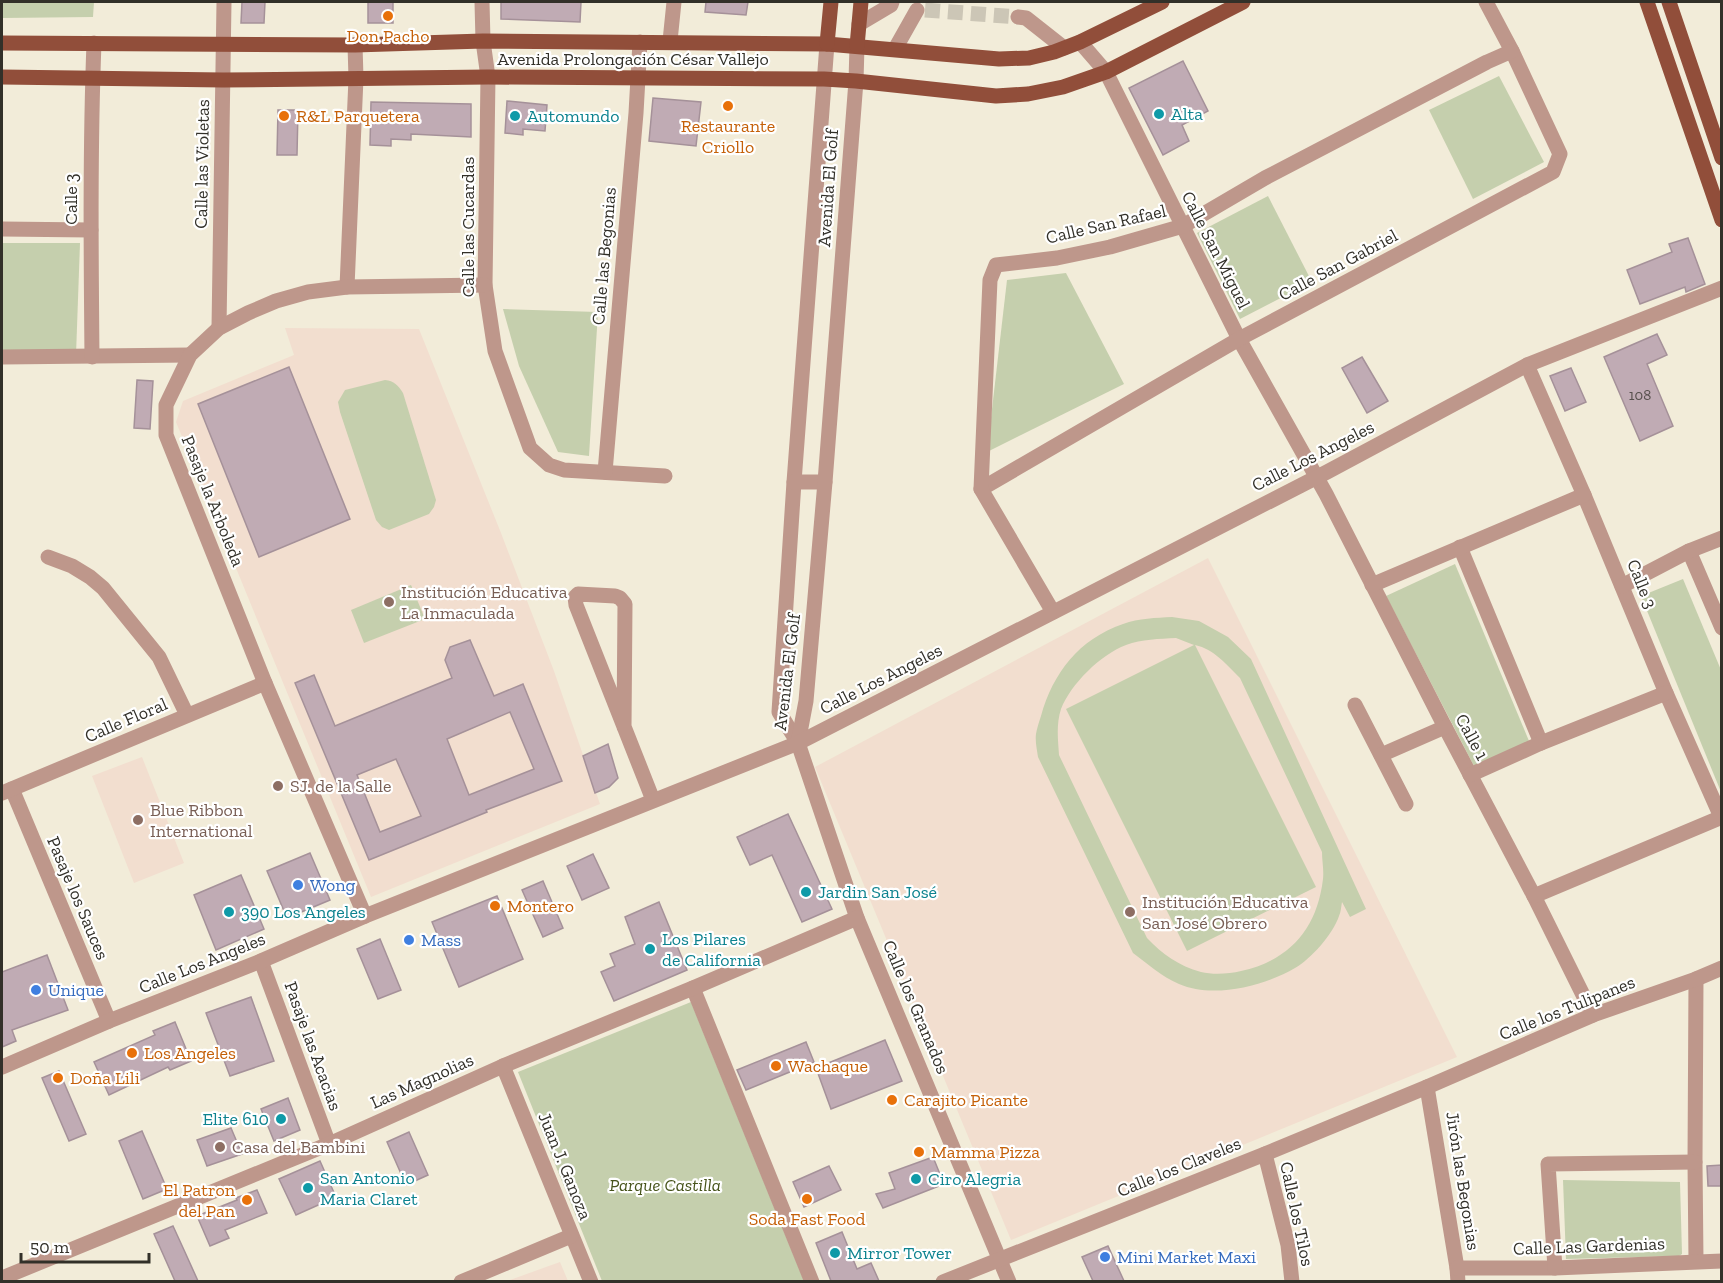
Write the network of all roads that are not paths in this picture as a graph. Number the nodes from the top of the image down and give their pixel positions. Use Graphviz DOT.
graph roads {
  1 [pos="224,2"];
  2 [pos="482,2"];
  3 [pos="674,2"];
  4 [pos="831,2"];
  5 [pos="861,2"];
  6 [pos="1162,2"];
  7 [pos="1243,2"];
  8 [pos="1486,2"];
  9 [pos="1647,2"];
  10 [pos="1669,2"];
  11 [pos="891,3"];
  12 [pos="1018,17"];
  13 [pos="860,24"];
  14 [pos="483,41"];
  15 [pos="670,41"];
  16 [pos="640,42"];
  17 [pos="1080,42"];
  18 [pos="2,43"];
  19 [pos="94,43"];
  20 [pos="224,43"];
  21 [pos="827,44"];
  22 [pos="355,45"];
  23 [pos="858,46"];
  24 [pos="1064,48"];
  25 [pos="895,50"];
  26 [pos="1512,51"];
  27 [pos="1106,72"];
  28 [pos="2,77"];
  29 [pos="93,77"];
  30 [pos="488,77"];
  31 [pos="356,78"];
  32 [pos="638,79"];
  33 [pos="824,79"];
  34 [pos="223,80"];
  35 [pos="856,81"];
  36 [pos="1722,158"];
  37 [pos="1722,220"];
  38 [pos="1183,226"];
  39 [pos="2,229"];
  40 [pos="91,230"];
  41 [pos="485,285"];
  42 [pos="347,287"];
  43 [pos="1722,288"];
  44 [pos="219,328"];
  45 [pos="1239,339"];
  46 [pos="190,356"];
  47 [pos="2,357"];
  48 [pos="92,357"];
  49 [pos="1527,364"];
  50 [pos="605,472"];
  51 [pos="665,476"];
  52 [pos="1316,478"];
  53 [pos="794,482"];
  54 [pos="825,482"];
  55 [pos="981,489"];
  56 [pos="1584,495"];
  57 [pos="1722,538"];
  58 [pos="1460,547"];
  59 [pos="1689,551"];
  60 [pos="48,557"];
  61 [pos="1372,585"];
  62 [pos="1622,586"];
  63 [pos="1053,612"];
  64 [pos="1722,628"];
  65 [pos="265,683"];
  66 [pos="1666,693"];
  67 [pos="1355,705"];
  68 [pos="187,715"];
  69 [pos="624,727"];
  70 [pos="1445,728"];
  71 [pos="1540,743"];
  72 [pos="798,744"];
  73 [pos="1381,755"];
  74 [pos="1470,775"];
  75 [pos="7,791"];
  76 [pos="653,800"];
  77 [pos="1406,804"];
  78 [pos="1721,817"];
  79 [pos="1534,896"];
  80 [pos="365,916"];
  81 [pos="857,918"];
  82 [pos="261,961"];
  83 [pos="1722,968"];
  84 [pos="1696,978"];
  85 [pos="693,988"];
  86 [pos="1593,1015"];
  87 [pos="109,1021"];
  88 [pos="503,1066"];
  89 [pos="2,1067"];
  90 [pos="1427,1087"];
  91 [pos="329,1144"];
  92 [pos="1265,1154"];
  93 [pos="1695,1162"];
  94 [pos="572,1236"];
  95 [pos="1000,1259"];
  96 [pos="1696,1261"];
  97 [pos="1722,1261"];
  98 [pos="1556,1268"];
  99 [pos="1458,1275"];
  100 [pos="2,1278"];
  101 [pos="461,1281"];
  102 [pos="591,1281"];
  103 [pos="812,1281"];
  104 [pos="943,1281"];
  105 [pos="1009,1281"];
  106 [pos="1292,1281"];
  1 -- 20 [label="street, Calle las Violetas"];
  2 -- 14 [label="street, Calle las Cucardas"];
  3 -- 15 [label="street"];
  4 -- 21 [label="main road, Avenida El Golf"];
  5 -- 13 [label="main road, Avenida El Golf"];
  6 -- 17 [label="main road, Avenida Prolongación César Vallejo"];
  7 -- 27 [label="main road, Avenida Prolongación César Vallejo"];
  8 -- 26 [label="street, Calle San Gabriel"];
  9 -- 37 [label="main road"];
  10 -- 36 [label="main road"];
  11 -- 13 [label="street"];
  11 -- 25 [label="street"];
  12 -- 24 [label="street"];
  13 -- 23 [label="main road, Avenida El Golf"];
  14 -- 16 [label="main road, Avenida Prolongación César Vallejo"];
  14 -- 22 [label="main road, Avenida Prolongación César Vallejo"];
  14 -- 30 [label="street, Calle las Cucardas"];
  15 -- 16 [label="main road, Avenida Prolongación César Vallejo"];
  15 -- 21 [label="main road, Avenida Prolongación César Vallejo"];
  16 -- 32 [label="street, Calle las Begonias"];
  17 -- 24 [label="main road, Avenida Prolongación César Vallejo"];
  17 -- 27 [label="street, Calle San Miguel"];
  18 -- 19 [label="main road, Avenida Prolongación César Vallejo"];
  19 -- 20 [label="main road, Avenida Prolongación César Vallejo"];
  19 -- 29 [label="street, Calle 3"];
  20 -- 22 [label="main road, Avenida Prolongación César Vallejo"];
  20 -- 34 [label="street, Calle las Violetas"];
  21 -- 23 [label="main road, Avenida Prolongación César Vallejo"];
  21 -- 33 [label="street, Avenida El Golf"];
  22 -- 31 [label="street"];
  23 -- 25 [label="main road, Avenida Prolongación César Vallejo"];
  23 -- 35 [label="street, Avenida El Golf"];
  24 -- 25 [label="main road, Avenida Prolongación César Vallejo"];
  26 -- 38 [label="street, Calle San Rafael"];
  26 -- 45 [label="street, Calle San Gabriel"];
  27 -- 35 [label="main road, Avenida Prolongación César Vallejo"];
  27 -- 38 [label="street, Calle San Miguel"];
  28 -- 29 [label="main road, Avenida Prolongación César Vallejo"];
  29 -- 34 [label="main road, Avenida Prolongación César Vallejo"];
  29 -- 40 [label="street, Calle 3"];
  30 -- 31 [label="main road, Avenida Prolongación César Vallejo"];
  30 -- 32 [label="main road, Avenida Prolongación César Vallejo"];
  30 -- 41 [label="street, Calle las Cucardas"];
  31 -- 34 [label="main road, Avenida Prolongación César Vallejo"];
  31 -- 42 [label="street"];
  32 -- 33 [label="main road, Avenida Prolongación César Vallejo"];
  32 -- 50 [label="street, Calle las Begonias"];
  33 -- 35 [label="main road, Avenida Prolongación César Vallejo"];
  33 -- 53 [label="street, Avenida El Golf"];
  34 -- 44 [label="street, Calle las Violetas"];
  35 -- 54 [label="street, Avenida El Golf"];
  38 -- 45 [label="street, Calle San Miguel"];
  38 -- 55 [label="street, Calle San Rafael"];
  39 -- 40 [label="street"];
  40 -- 48 [label="street, Calle 3"];
  41 -- 42 [label="street, Pasaje la Arboleda"];
  41 -- 50 [label="street, Calle las Cucardas"];
  42 -- 44 [label="street, Pasaje la Arboleda"];
  43 -- 49 [label="street, Calle Los Angeles"];
  44 -- 46 [label="street, Pasaje la Arboleda"];
  45 -- 52 [label="street, Calle San Miguel"];
  45 -- 55 [label="street, Calle San Gabriel"];
  46 -- 48 [label="street"];
  46 -- 65 [label="street, Pasaje la Arboleda"];
  47 -- 48 [label="street"];
  49 -- 52 [label="street, Calle Los Angeles"];
  49 -- 56 [label="street, Calle 3"];
  50 -- 51 [label="street, Calle las Cucardas"];
  52 -- 61 [label="street, Calle 1"];
  52 -- 63 [label="street, Calle Los Angeles"];
  53 -- 54 [label="street"];
  53 -- 72 [label="street, Avenida El Golf"];
  54 -- 72 [label="street, Avenida El Golf"];
  55 -- 63 [label="street"];
  56 -- 58 [label="street"];
  56 -- 62 [label="street, Calle 3"];
  57 -- 59 [label="street"];
  58 -- 61 [label="street"];
  58 -- 71 [label="street"];
  59 -- 62 [label="street"];
  59 -- 64 [label="street"];
  60 -- 68 [label="street"];
  61 -- 70 [label="street, Calle 1"];
  62 -- 66 [label="street, Calle 3"];
  63 -- 72 [label="street, Calle Los Angeles"];
  65 -- 68 [label="street, Calle Floral"];
  65 -- 80 [label="street, Pasaje la Arboleda"];
  66 -- 71 [label="street"];
  66 -- 78 [label="street, Calle 3"];
  67 -- 73 [label="street"];
  68 -- 75 [label="street, Calle Floral"];
  69 -- 69 [label="street"];
  69 -- 76 [label="street"];
  70 -- 73 [label="street"];
  70 -- 74 [label="street, Calle 1"];
  71 -- 74 [label="street"];
  72 -- 76 [label="street, Calle Los Angeles"];
  72 -- 81 [label="street, Calle los Granados"];
  73 -- 77 [label="street"];
  74 -- 79 [label="street, Calle 1"];
  75 -- 87 [label="street, Pasaje los Sauces"];
  76 -- 80 [label="street, Calle Los Angeles"];
  78 -- 79 [label="street"];
  79 -- 86 [label="street, Calle 1"];
  80 -- 82 [label="street, Calle Los Angeles"];
  81 -- 85 [label="street, Las Magnolias"];
  81 -- 95 [label="street, Calle los Granados"];
  82 -- 87 [label="street, Calle Los Angeles"];
  82 -- 91 [label="street, Pasaje las Acacias"];
  83 -- 84 [label="street, Calle los Tulipanes"];
  84 -- 86 [label="street, Calle los Tulipanes"];
  84 -- 93 [label="street"];
  85 -- 88 [label="street, Las Magnolias"];
  85 -- 103 [label="street"];
  86 -- 90 [label="street, Calle los Tulipanes"];
  87 -- 89 [label="street, Calle Los Angeles"];
  88 -- 91 [label="street, Las Magnolias"];
  88 -- 94 [label="street, Juan J. Ganoza"];
  90 -- 92 [label="street, Calle los Claveles"];
  90 -- 99 [label="street, Jirón las Begonias"];
  91 -- 100 [label="street, Las Magnolias"];
  92 -- 95 [label="street, Calle los Claveles"];
  92 -- 106 [label="street, Calle los Tilos"];
  93 -- 96 [label="street"];
  93 -- 98 [label="street"];
  94 -- 101 [label="street"];
  94 -- 102 [label="street, Juan J. Ganoza"];
  95 -- 104 [label="street, Calle los Claveles"];
  95 -- 105 [label="street, Calle los Granados"];
  96 -- 97 [label="street, Calle Las Gardenias"];
  96 -- 98 [label="street, Calle Las Gardenias"];
  98 -- 99 [label="street, Calle Las Gardenias"];
}
